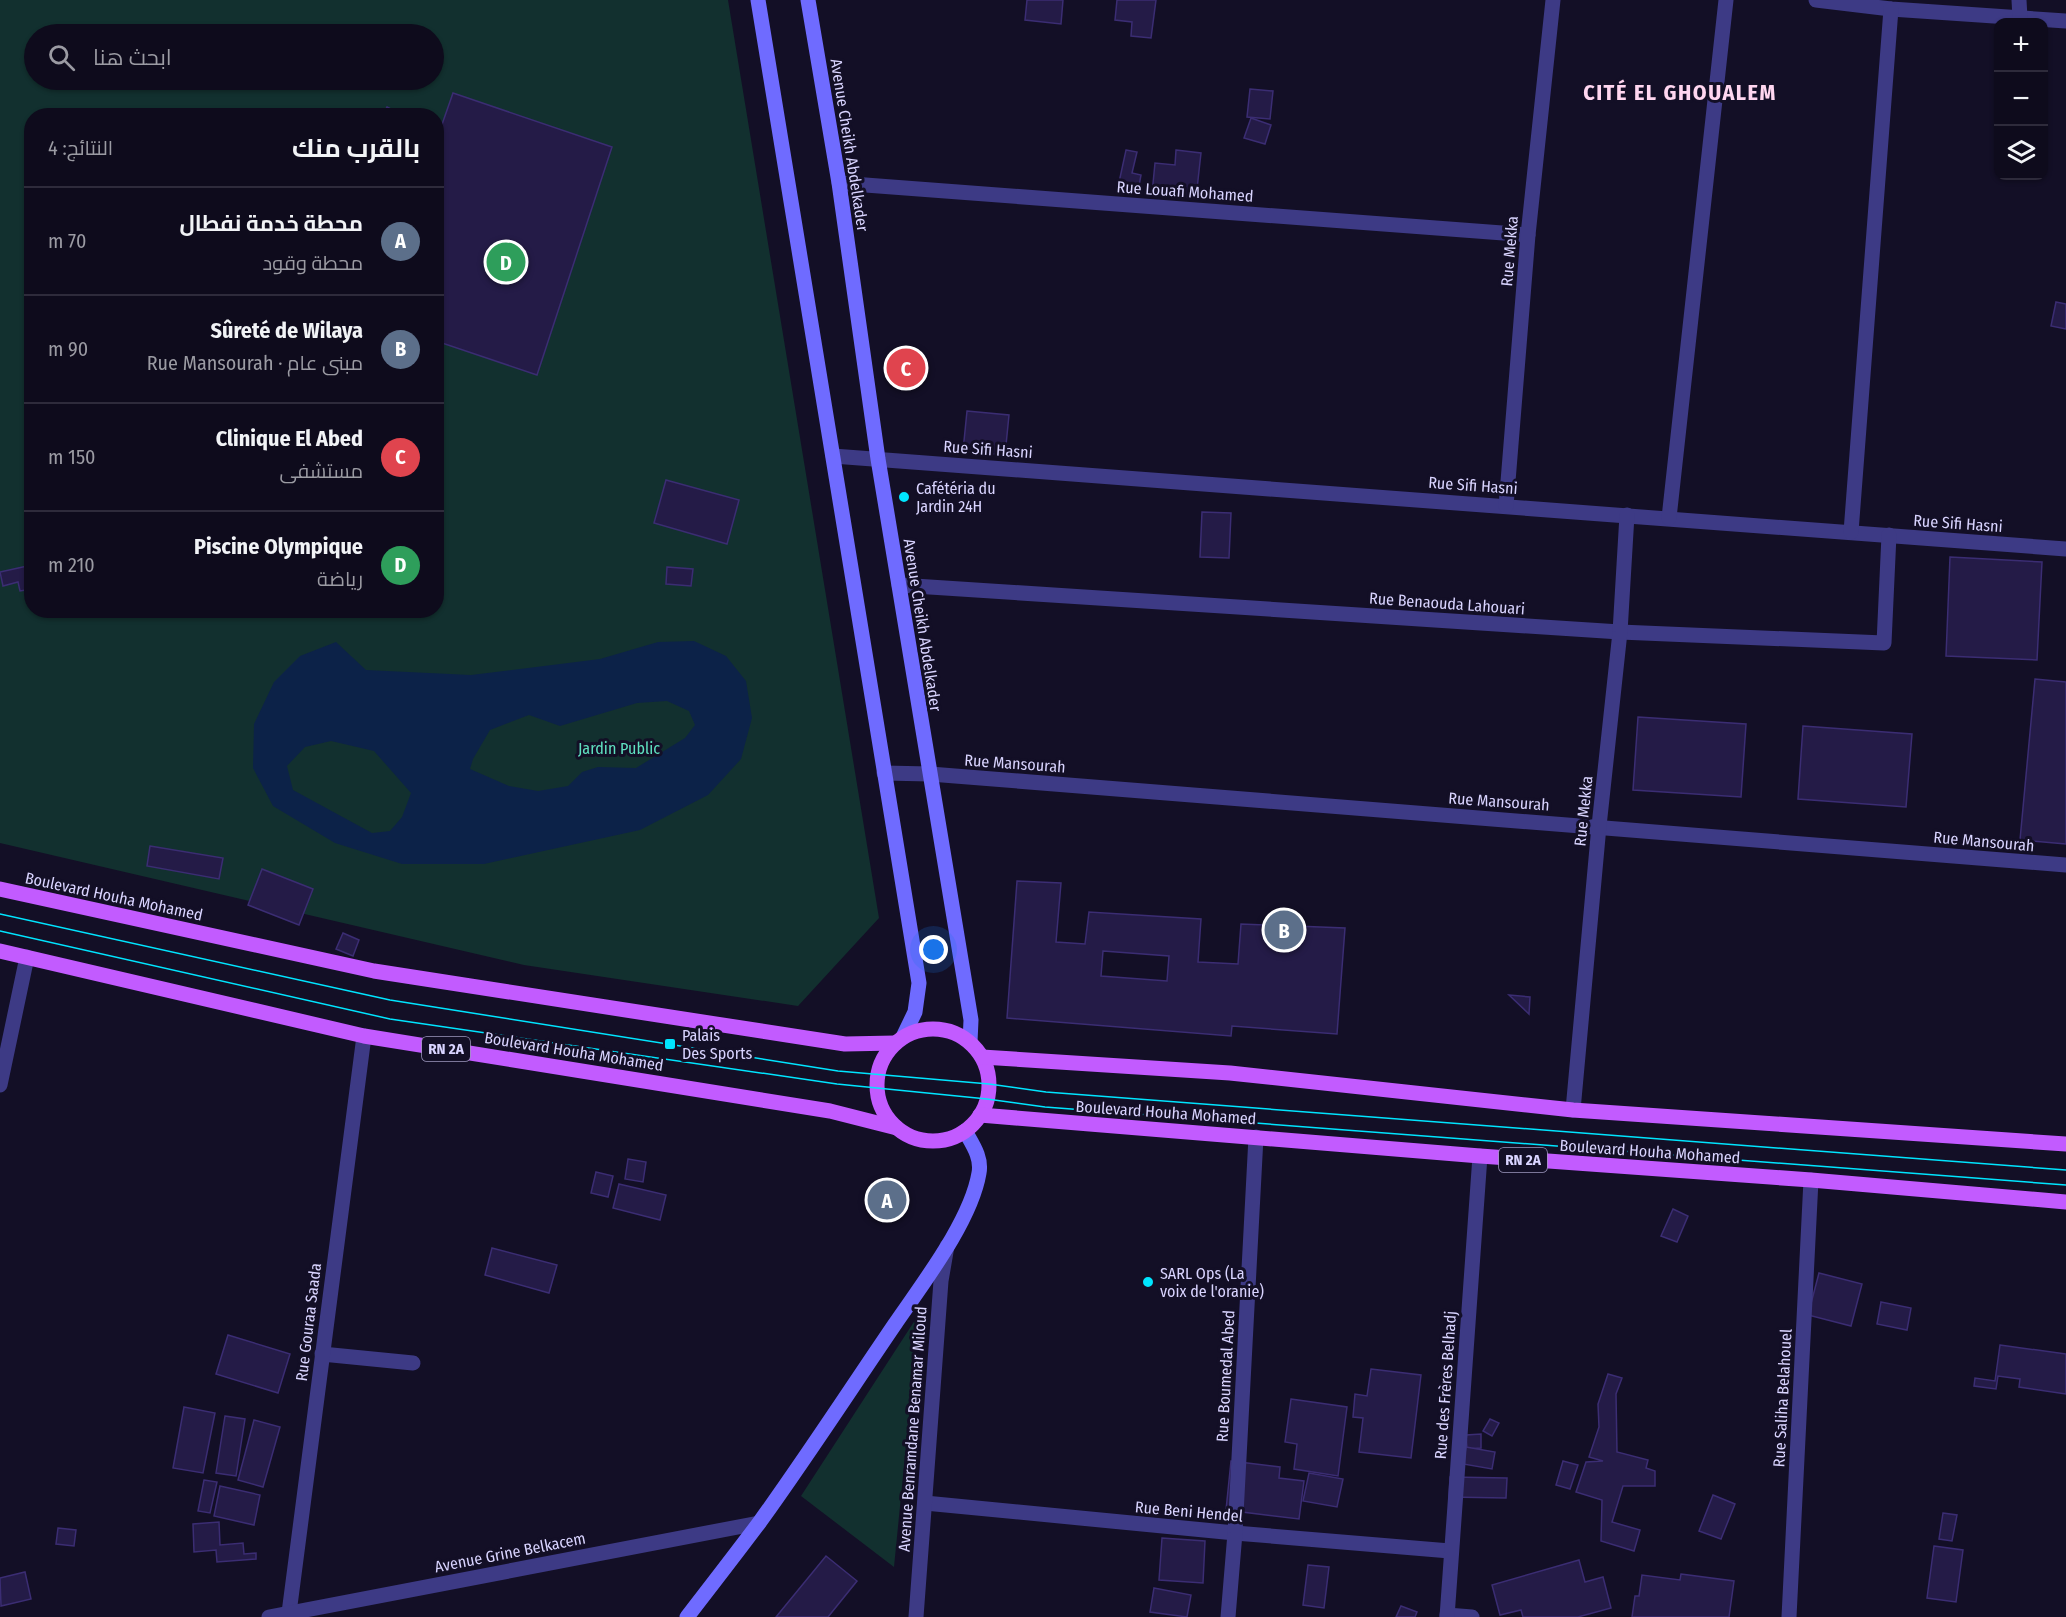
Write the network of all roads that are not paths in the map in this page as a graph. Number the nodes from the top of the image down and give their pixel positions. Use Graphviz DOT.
graph roads {
  1 [pos="758,0"];
  2 [pos="808,0"];
  3 [pos="1553,0"];
  4 [pos="1726,0"];
  5 [pos="1816,0"];
  6 [pos="2019,0"];
  7 [pos="1891,9"];
  8 [pos="2020,18"];
  9 [pos="2048,20"];
  10 [pos="2066,21"];
  11 [pos="839,183"];
  12 [pos="1528,235"];
  13 [pos="833,456"];
  14 [pos="878,459"];
  15 [pos="1506,506"];
  16 [pos="1628,515"];
  17 [pos="1669,518"];
  18 [pos="1851,532"];
  19 [pos="1889,536"];
  20 [pos="2066,549"];
  21 [pos="899,585"];
  22 [pos="1620,633"];
  23 [pos="884,773"];
  24 [pos="930,774"];
  25 [pos="1599,826"];
  26 [pos="2066,866"];
  27 [pos="0,889"];
  28 [pos="0,951"];
  29 [pos="27,957"];
  30 [pos="364,1036"];
  31 [pos="899,1040"];
  32 [pos="970,1042"];
  33 [pos="982,1057"];
  34 [pos="0,1085"];
  35 [pos="1573,1110"];
  36 [pos="981,1115"];
  37 [pos="897,1128"];
  38 [pos="965,1131"];
  39 [pos="1256,1137"];
  40 [pos="2066,1144"];
  41 [pos="1480,1156"];
  42 [pos="1810,1180"];
  43 [pos="2066,1202"];
  44 [pos="948,1244"];
  45 [pos="322,1354"];
  46 [pos="413,1363"];
  47 [pos="925,1503"];
  48 [pos="759,1523"];
  49 [pos="1234,1533"];
  50 [pos="1450,1551"];
  51 [pos="289,1613"];
  52 [pos="1447,1616"];
  53 [pos="269,1617"];
  54 [pos="687,1617"];
  55 [pos="916,1617"];
  56 [pos="1228,1617"];
  57 [pos="1472,1617"];
  58 [pos="1790,1617"];
  1 -- 13 [label="main road"];
  2 -- 11 [label="main road, Avenue Cheikh Abdelkader"];
  3 -- 12 [label="street, Rue Mekka"];
  4 -- 17 [label="street"];
  5 -- 7 [label="street"];
  6 -- 8 [label="street"];
  7 -- 8 [label="street"];
  7 -- 18 [label="street"];
  9 -- 10 [label="street"];
  11 -- 12 [label="street, Rue Louafi Mohamed"];
  11 -- 14 [label="main road, Avenue Cheikh Abdelkader"];
  12 -- 15 [label="street, Rue Mekka"];
  13 -- 14 [label="street, Rue Sifi Hasni"];
  13 -- 23 [label="main road"];
  14 -- 15 [label="street, Rue Sifi Hasni"];
  14 -- 21 [label="main road, Avenue Cheikh Abdelkader"];
  15 -- 16 [label="street, Rue Sifi Hasni"];
  16 -- 17 [label="street, Rue Sifi Hasni"];
  16 -- 22 [label="street, Rue Mekka"];
  17 -- 18 [label="street, Rue Sifi Hasni"];
  18 -- 19 [label="street, Rue Sifi Hasni"];
  19 -- 20 [label="street, Rue Sifi Hasni"];
  19 -- 22 [label="street, Rue Benaouda Lahouari"];
  21 -- 22 [label="street, Rue Benaouda Lahouari"];
  21 -- 24 [label="main road, Avenue Cheikh Abdelkader"];
  22 -- 25 [label="street, Rue Mekka"];
  23 -- 24 [label="street, Rue Mansourah"];
  23 -- 31 [label="main road"];
  24 -- 25 [label="street, Rue Mansourah"];
  24 -- 32 [label="main road, Avenue Cheikh Abdelkader"];
  25 -- 26 [label="street, Rue Mansourah"];
  25 -- 35 [label="street, Rue Mekka"];
  27 -- 31 [label="main road, Boulevard Houha Mohamed"];
  28 -- 29 [label="main road, Boulevard Houha Mohamed / RN 2A"];
  29 -- 30 [label="main road, Boulevard Houha Mohamed / RN 2A"];
  29 -- 34 [label="street"];
  30 -- 37 [label="main road, Boulevard Houha Mohamed / RN 2A"];
  30 -- 45 [label="street, Rue Gouraa Saada"];
  31 -- 32 [label="main road"];
  31 -- 37 [label="main road"];
  32 -- 33 [label="main road"];
  33 -- 35 [label="main road"];
  33 -- 36 [label="main road"];
  35 -- 40 [label="main road"];
  36 -- 38 [label="main road"];
  36 -- 39 [label="main road, Boulevard Houha Mohamed / RN 2A"];
  37 -- 38 [label="main road"];
  38 -- 44 [label="main road"];
  39 -- 41 [label="main road, Boulevard Houha Mohamed / RN 2A"];
  39 -- 49 [label="street, Rue Boumedal Abed"];
  41 -- 42 [label="main road, Boulevard Houha Mohamed / RN 2A"];
  41 -- 50 [label="street, Rue des Frères Belhadj"];
  42 -- 43 [label="main road, Boulevard Houha Mohamed / RN 2A"];
  42 -- 58 [label="street, Rue Saliha Belahouel"];
  44 -- 47 [label="street, Avenue Benramdane Benamar Miloud"];
  44 -- 48 [label="main road"];
  45 -- 46 [label="street"];
  45 -- 51 [label="street, Rue Gouraa Saada"];
  47 -- 49 [label="street, Rue Beni Hendel"];
  47 -- 55 [label="street, Avenue Benramdane Benamar Miloud"];
  48 -- 51 [label="street, Avenue Grine Belkacem"];
  48 -- 54 [label="main road"];
  49 -- 50 [label="street, Rue Beni Hendel"];
  49 -- 56 [label="street, Rue Boumedal Abed"];
  50 -- 52 [label="street, Rue des Frères Belhadj"];
  51 -- 53 [label="street, Avenue Grine Belkacem"];
  52 -- 57 [label="street"];
}
